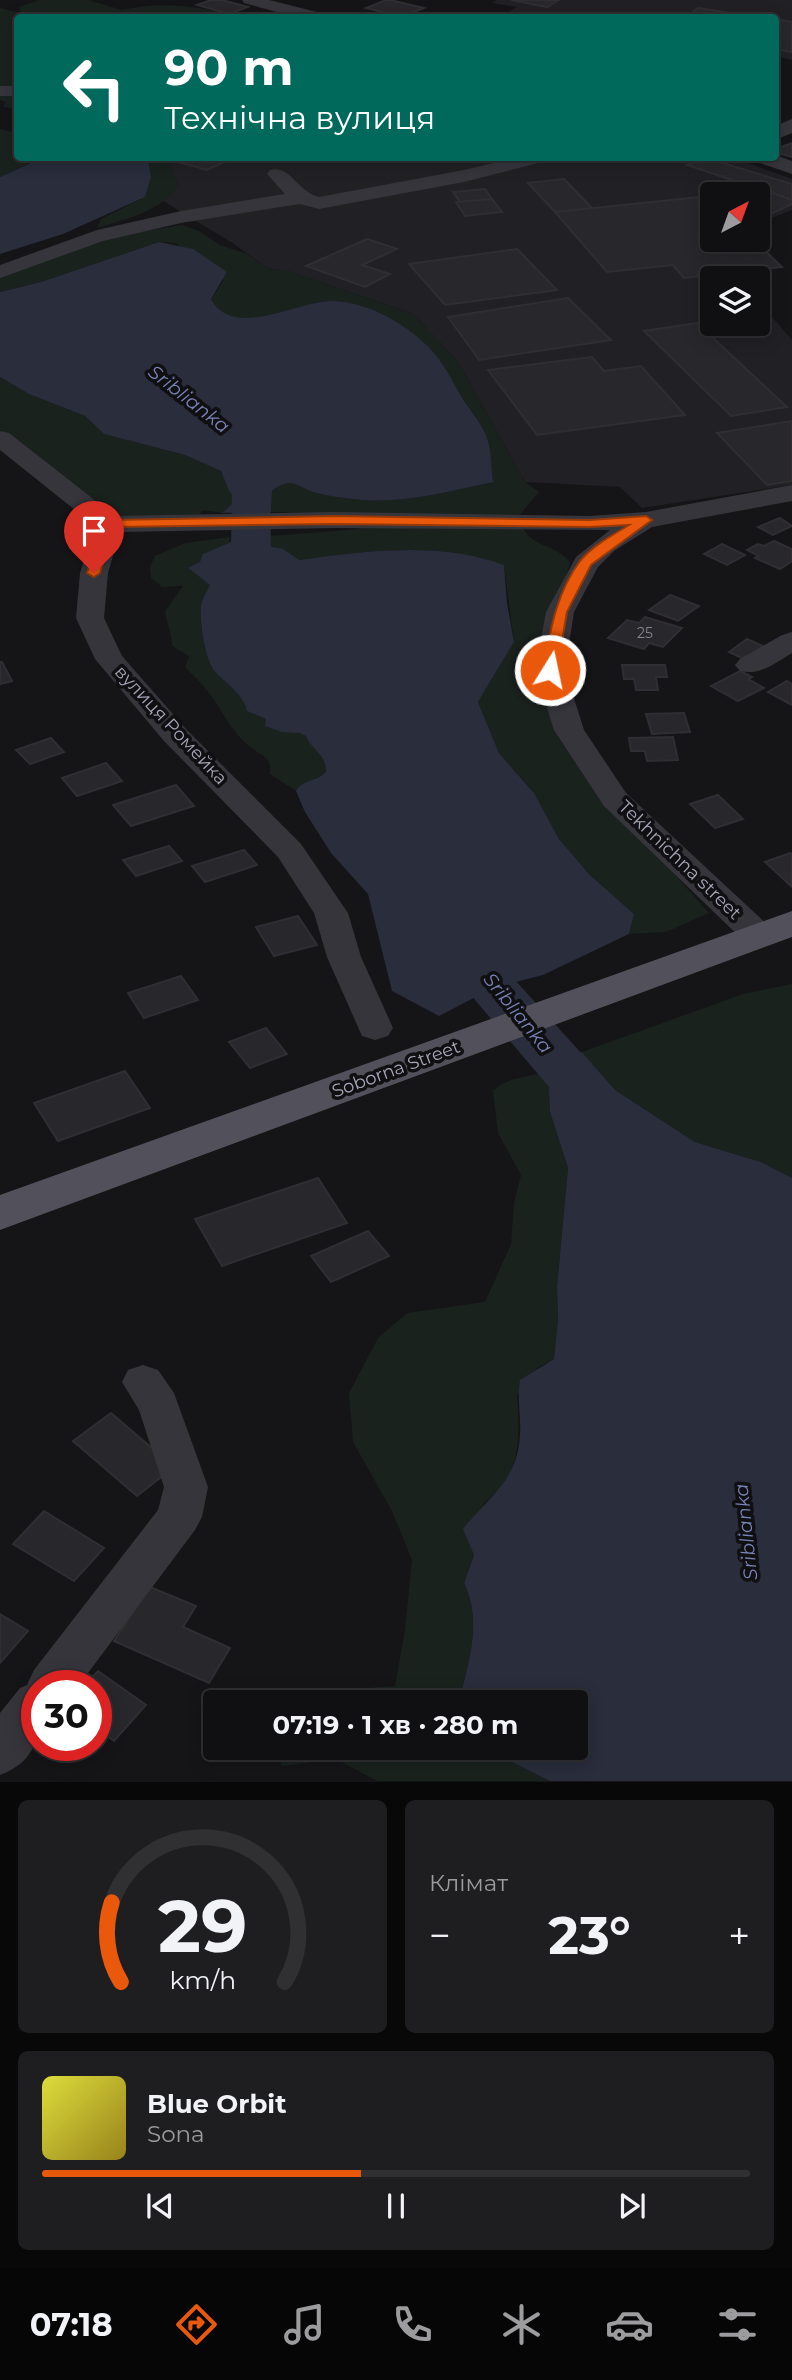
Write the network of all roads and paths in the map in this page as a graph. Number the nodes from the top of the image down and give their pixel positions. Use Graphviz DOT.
graph roads {
  1 [pos="253,3"];
  2 [pos="301,14"];
  3 [pos="522,161"];
  4 [pos="772,161"];
  5 [pos="274,166"];
  6 [pos="792,168"];
  7 [pos="300,198"];
  8 [pos="237,208"];
  9 [pos="0,272"];
  10 [pos="0,438"];
  11 [pos="792,493"];
  12 [pos="646,520"];
  13 [pos="109,524"];
  14 [pos="792,641"];
  15 [pos="750,665"];
  16 [pos="776,930"];
  17 [pos="375,1028"];
  18 [pos="0,1213"];
  19 [pos="143,1382"];
  20 [pos="62,1670"];
  21 [pos="21,1724"];
  22 [pos="0,1752"];
  1 -- 2 [label="street"];
  3 -- 7 [label="street"];
  4 -- 6 [label="street"];
  5 -- 7 [label="street"];
  5 -- 8 [label="street"];
  7 -- 8 [label="street"];
  8 -- 9 [label="street"];
  10 -- 13 [label="street"];
  11 -- 12 [label="street, Tekhnichna street"];
  12 -- 13 [label="street"];
  12 -- 16 [label="street, Tekhnichna street"];
  13 -- 17 [label="street, вулиця Ромейка"];
  14 -- 15 [label="street"];
  16 -- 18 [label="main road, Soborna Street"];
  19 -- 20 [label="street"];
  21 -- 22 [label="street"];
}
